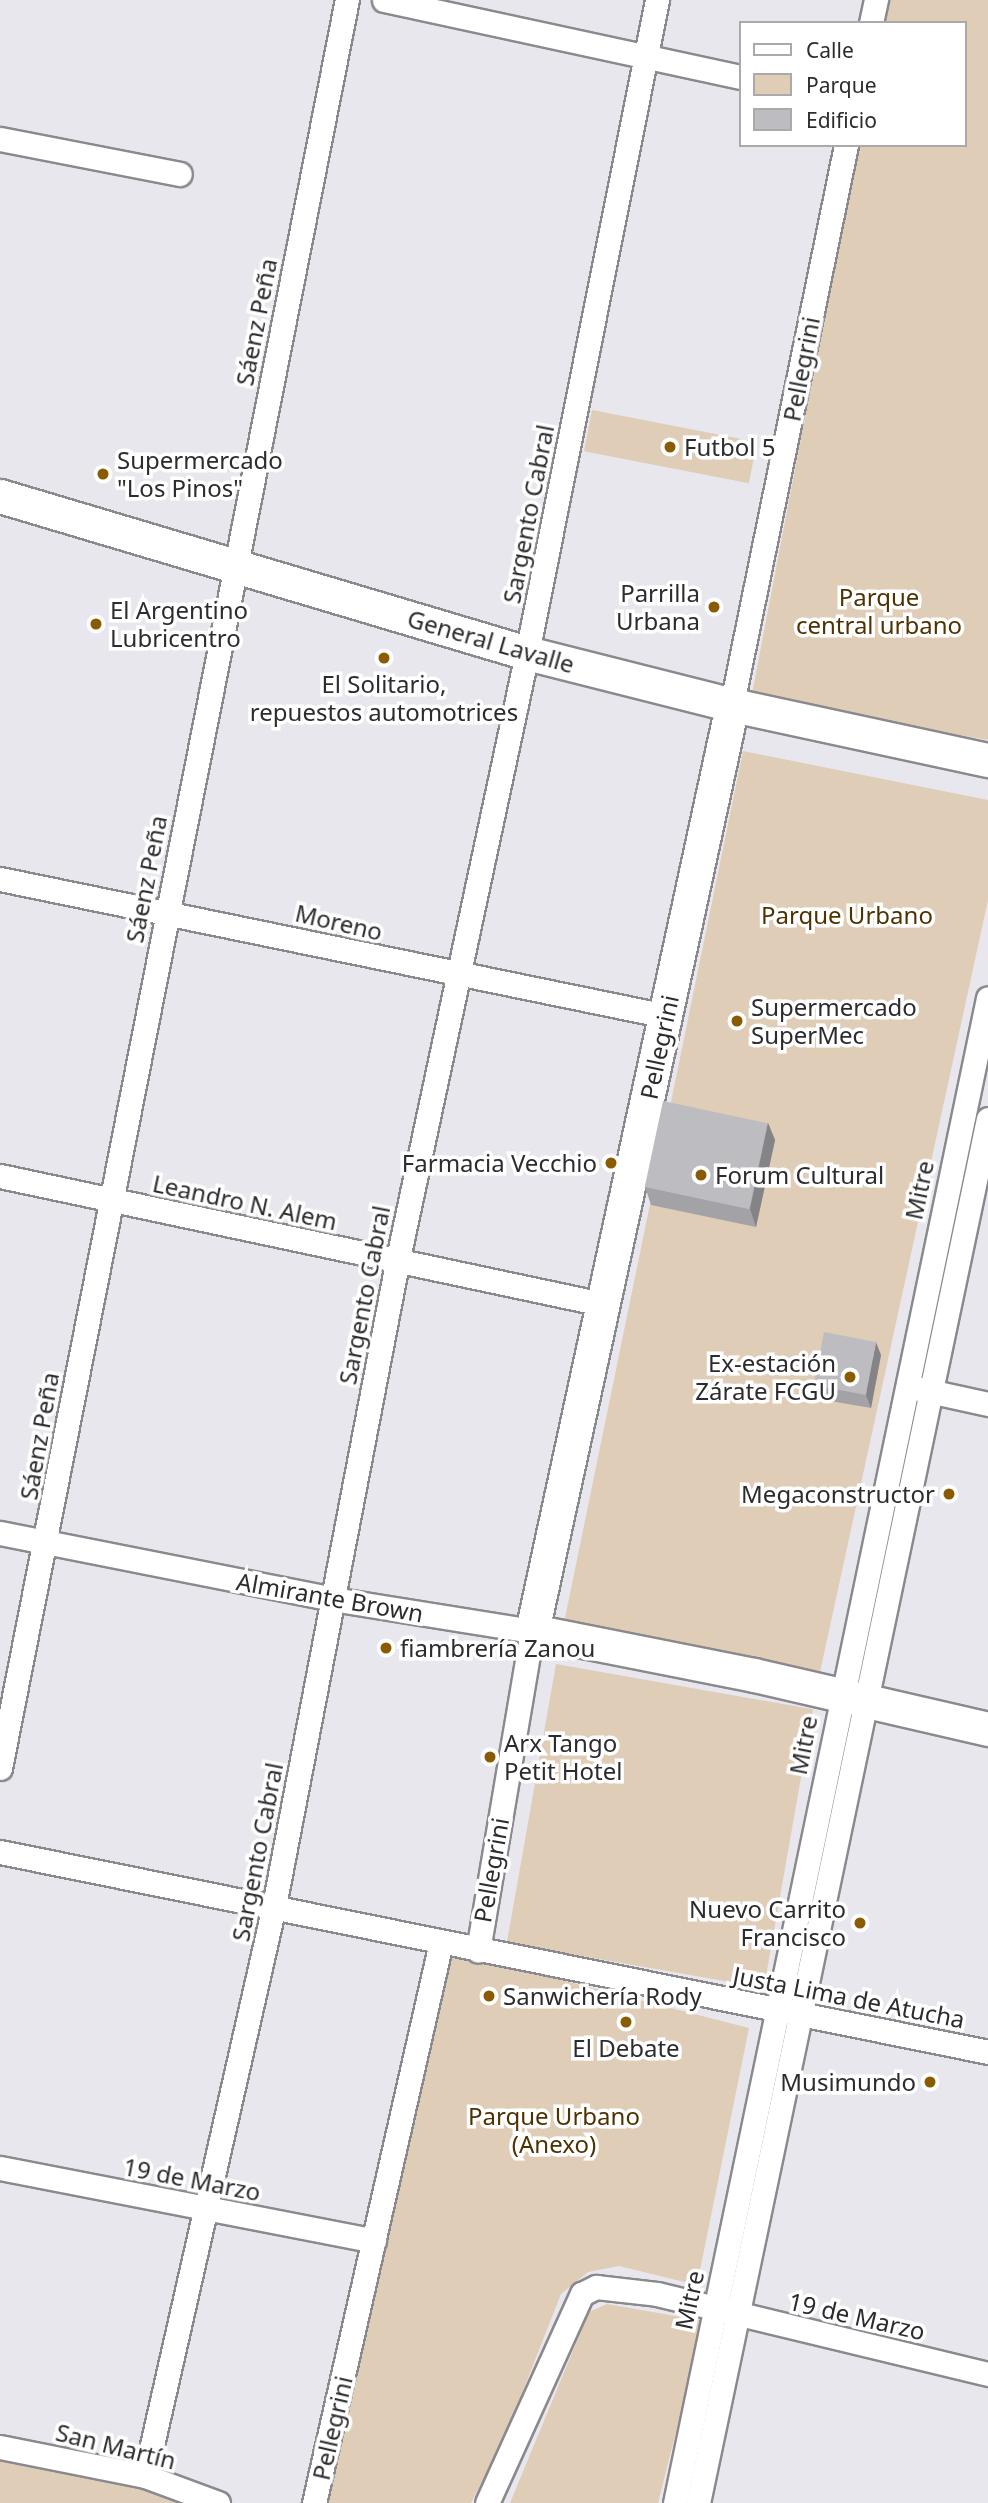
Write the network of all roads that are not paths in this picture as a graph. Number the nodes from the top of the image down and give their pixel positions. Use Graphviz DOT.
graph roads {
  1 [pos="347,0"];
  2 [pos="384,0"];
  3 [pos="657,0"];
  4 [pos="876,0"];
  5 [pos="871,21"];
  6 [pos="646,57"];
  7 [pos="740,77"];
  8 [pos="0,139"];
  9 [pos="846,147"];
  10 [pos="180,174"];
  11 [pos="0,496"];
  12 [pos="0,518"];
  13 [pos="232,576"];
  14 [pos="525,661"];
  15 [pos="730,714"];
  16 [pos="987,771"];
  17 [pos="0,879"];
  18 [pos="167,910"];
  19 [pos="455,976"];
  20 [pos="988,998"];
  21 [pos="666,1016"];
  22 [pos="979,1082"];
  23 [pos="988,1119"];
  24 [pos="0,1176"];
  25 [pos="108,1199"];
  26 [pos="397,1263"];
  27 [pos="603,1304"];
  28 [pos="905,1386"];
  29 [pos="930,1391"];
  30 [pos="988,1404"];
  31 [pos="0,1533"];
  32 [pos="46,1543"];
  33 [pos="332,1599"];
  34 [pos="532,1631"];
  35 [pos="853,1698"];
  36 [pos="988,1729"];
  37 [pos="0,1768"];
  38 [pos="0,1852"];
  39 [pos="274,1906"];
  40 [pos="441,1942"];
  41 [pos="478,1950"];
  42 [pos="777,2008"];
  43 [pos="802,2014"];
  44 [pos="988,2052"];
  45 [pos="0,2168"];
  46 [pos="206,2209"];
  47 [pos="374,2241"];
  48 [pos="714,2309"];
  49 [pos="738,2315"];
  50 [pos="988,2374"];
  51 [pos="0,2447"];
  52 [pos="145,2476"];
  53 [pos="218,2503"];
  54 [pos="314,2503"];
  55 [pos="487,2503"];
  56 [pos="675,2503"];
  57 [pos="698,2503"];
  1 -- 13 [label="street, Sáenz Peña"];
  2 -- 6 [label="street"];
  3 -- 6 [label="street, Sargento Cabral"];
  4 -- 5 [label="street"];
  6 -- 7 [label="street"];
  6 -- 14 [label="street, Sargento Cabral"];
  8 -- 10 [label="street"];
  9 -- 15 [label="street, Pellegrini"];
  11 -- 13 [label="street, General Lavalle"];
  12 -- 13 [label="street, General Lavalle"];
  13 -- 14 [label="street, General Lavalle"];
  13 -- 18 [label="street, Sáenz Peña"];
  14 -- 15 [label="street, General Lavalle"];
  14 -- 19 [label="street, Sargento Cabral"];
  15 -- 16 [label="street, General Lavalle"];
  15 -- 21 [label="street, Pellegrini"];
  17 -- 18 [label="street, Moreno"];
  18 -- 19 [label="street, Moreno"];
  18 -- 25 [label="street, Sáenz Peña"];
  19 -- 21 [label="street, Moreno"];
  19 -- 26 [label="street, Sargento Cabral"];
  20 -- 22 [label="street, Mitre"];
  21 -- 27 [label="street, Pellegrini"];
  22 -- 28 [label="street, Mitre"];
  23 -- 29 [label="street, Mitre"];
  24 -- 25 [label="street, Leandro N. Alem"];
  25 -- 26 [label="street, Leandro N. Alem"];
  25 -- 32 [label="street, Sáenz Peña"];
  26 -- 27 [label="street, Leandro N. Alem"];
  26 -- 33 [label="street, Sargento Cabral"];
  27 -- 34 [label="street, Pellegrini"];
  28 -- 29 [label="street"];
  28 -- 35 [label="street, Mitre"];
  29 -- 30 [label="street"];
  29 -- 35 [label="street, Mitre"];
  31 -- 32 [label="street, Almirante Brown"];
  32 -- 33 [label="street, Almirante Brown"];
  32 -- 37 [label="street, Sáenz Peña"];
  33 -- 34 [label="street, Almirante Brown"];
  33 -- 39 [label="street, Sargento Cabral"];
  34 -- 35 [label="street, Almirante Brown"];
  34 -- 41 [label="street, Pellegrini"];
  35 -- 36 [label="street, Almirante Brown"];
  35 -- 42 [label="street, Mitre"];
  35 -- 43 [label="street, Mitre"];
  38 -- 39 [label="street, Justa Lima de Atucha"];
  39 -- 40 [label="street, Justa Lima de Atucha"];
  39 -- 46 [label="street, Sargento Cabral"];
  40 -- 41 [label="street, Justa Lima de Atucha"];
  40 -- 47 [label="street, Pellegrini"];
  41 -- 42 [label="street, Justa Lima de Atucha"];
  42 -- 43 [label="street, Justa Lima de Atucha"];
  42 -- 48 [label="street, Mitre"];
  43 -- 44 [label="street, Justa Lima de Atucha"];
  43 -- 49 [label="street, Mitre"];
  45 -- 46 [label="street, 19 de Marzo"];
  46 -- 47 [label="street, 19 de Marzo"];
  46 -- 52 [label="street, Sargento Cabral"];
  47 -- 54 [label="street, Pellegrini"];
  48 -- 49 [label="street, 19 de Marzo"];
  48 -- 55 [label="street, 19 de Marzo"];
  48 -- 56 [label="street, Mitre"];
  49 -- 50 [label="street, 19 de Marzo"];
  49 -- 57 [label="street, Mitre"];
  51 -- 52 [label="street, San Martín"];
  52 -- 53 [label="street, San Martín"];
}
